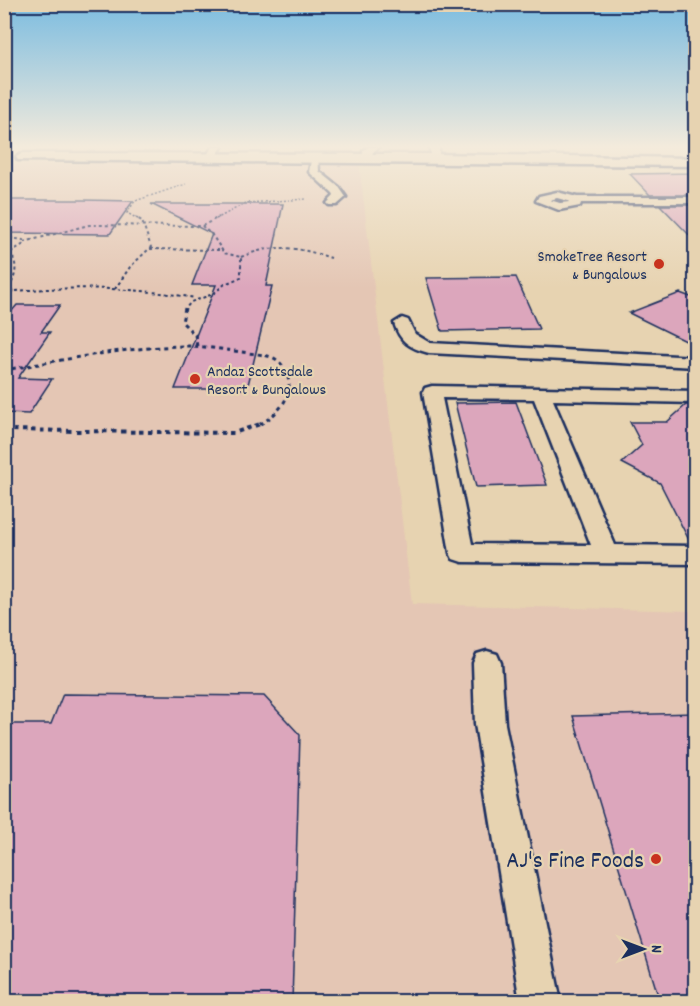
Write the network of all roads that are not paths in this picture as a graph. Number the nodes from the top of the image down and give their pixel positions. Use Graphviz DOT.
graph roads {
  1 [pos="339,194"];
  2 [pos="575,200"];
  3 [pos="696,200"];
  4 [pos="333,203"];
  5 [pos="402,323"];
  6 [pos="696,362"];
  7 [pos="541,394"];
  8 [pos="696,397"];
  9 [pos="606,553"];
  10 [pos="696,555"];
  11 [pos="487,663"];
  12 [pos="541,1002"];
  1 -- 4 [label="lane"];
  2 -- 3 [label="lane"];
  5 -- 6 [label="lane"];
  7 -- 8 [label="lane"];
  7 -- 9 [label="lane"];
  7 -- 9 [label="lane"];
  9 -- 10 [label="lane"];
  11 -- 12 [label="lane"];
}
